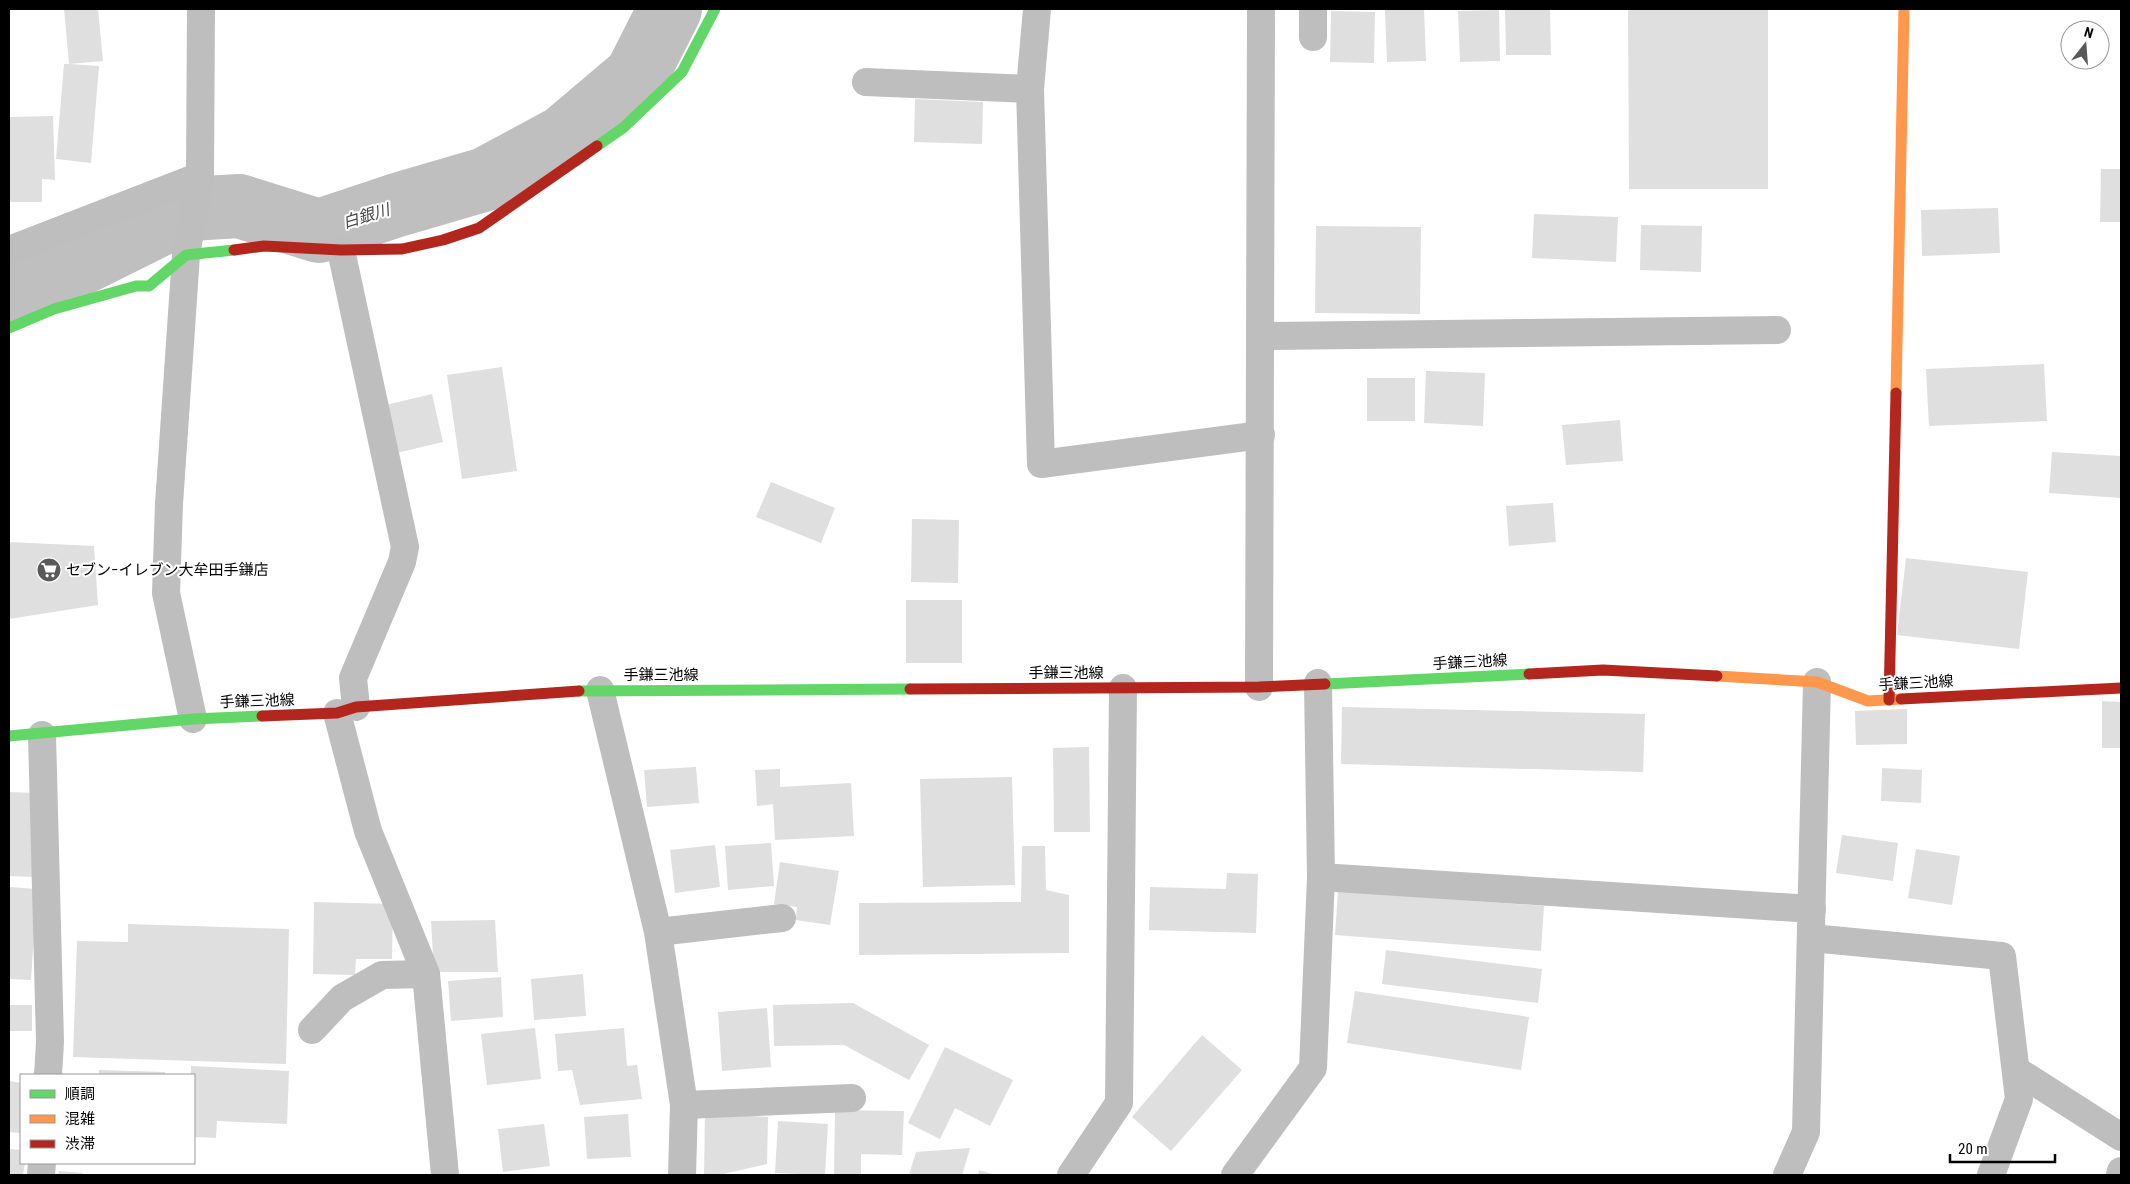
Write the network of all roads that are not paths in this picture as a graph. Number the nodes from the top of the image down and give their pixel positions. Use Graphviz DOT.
graph roads {
  1 [pos="201,9"];
  2 [pos="715,9"];
  3 [pos="1037,9"];
  4 [pos="1261,9"];
  5 [pos="1312,9"];
  6 [pos="1904,9"];
  7 [pos="1313,37"];
  8 [pos="866,82"];
  9 [pos="1030,89"];
  10 [pos="200,176"];
  11 [pos="9,250"];
  12 [pos="341,250"];
  13 [pos="186,254"];
  14 [pos="9,328"];
  15 [pos="1777,330"];
  16 [pos="1261,336"];
  17 [pos="1261,435"];
  18 [pos="1817,682"];
  19 [pos="1318,683"];
  20 [pos="1260,687"];
  21 [pos="1123,688"];
  22 [pos="2121,688"];
  23 [pos="600,690"];
  24 [pos="1889,700"];
  25 [pos="346,710"];
  26 [pos="193,719"];
  27 [pos="42,735"];
  28 [pos="9,736"];
  29 [pos="1321,877"];
  30 [pos="1812,909"];
  31 [pos="782,918"];
  32 [pos="658,932"];
  33 [pos="1811,938"];
  34 [pos="426,974"];
  35 [pos="312,1030"];
  36 [pos="2016,1070"];
  37 [pos="48,1074"];
  38 [pos="852,1098"];
  39 [pos="684,1105"];
  40 [pos="2121,1137"];
  41 [pos="2121,1172"];
  42 [pos="445,1175"];
  43 [pos="682,1175"];
  44 [pos="1071,1175"];
  45 [pos="1235,1175"];
  46 [pos="1787,1175"];
  47 [pos="1991,1175"];
  48 [pos="2120,1175"];
  1 -- 10 [label="street"];
  2 -- 12 [label="main road"];
  3 -- 9 [label="street"];
  4 -- 16 [label="street"];
  5 -- 7 [label="street"];
  6 -- 24 [label="main road"];
  8 -- 9 [label="street"];
  9 -- 17 [label="street"];
  10 -- 11 [label="street"];
  10 -- 13 [label="street"];
  12 -- 13 [label="main road"];
  12 -- 25 [label="street"];
  13 -- 14 [label="main road"];
  13 -- 26 [label="street"];
  15 -- 16 [label="street"];
  16 -- 17 [label="street"];
  17 -- 20 [label="street"];
  18 -- 19 [label="main road, 手鎌三池線"];
  18 -- 24 [label="main road, 手鎌三池線"];
  18 -- 30 [label="street"];
  19 -- 20 [label="main road, 手鎌三池線"];
  19 -- 29 [label="street"];
  20 -- 21 [label="main road, 手鎌三池線"];
  21 -- 23 [label="main road, 手鎌三池線"];
  21 -- 44 [label="street"];
  22 -- 24 [label="main road, 手鎌三池線"];
  23 -- 25 [label="main road, 手鎌三池線"];
  23 -- 32 [label="street"];
  25 -- 26 [label="main road, 手鎌三池線"];
  25 -- 34 [label="street"];
  26 -- 27 [label="main road, 手鎌三池線"];
  27 -- 28 [label="main road, 手鎌三池線"];
  27 -- 37 [label="street"];
  29 -- 30 [label="street"];
  29 -- 45 [label="street"];
  30 -- 33 [label="street"];
  31 -- 32 [label="street"];
  32 -- 39 [label="street"];
  33 -- 36 [label="street"];
  33 -- 46 [label="street"];
  34 -- 35 [label="street"];
  34 -- 42 [label="street"];
  36 -- 40 [label="street"];
  36 -- 47 [label="street"];
  38 -- 39 [label="street"];
  39 -- 43 [label="street"];
  41 -- 48 [label="street"];
}
